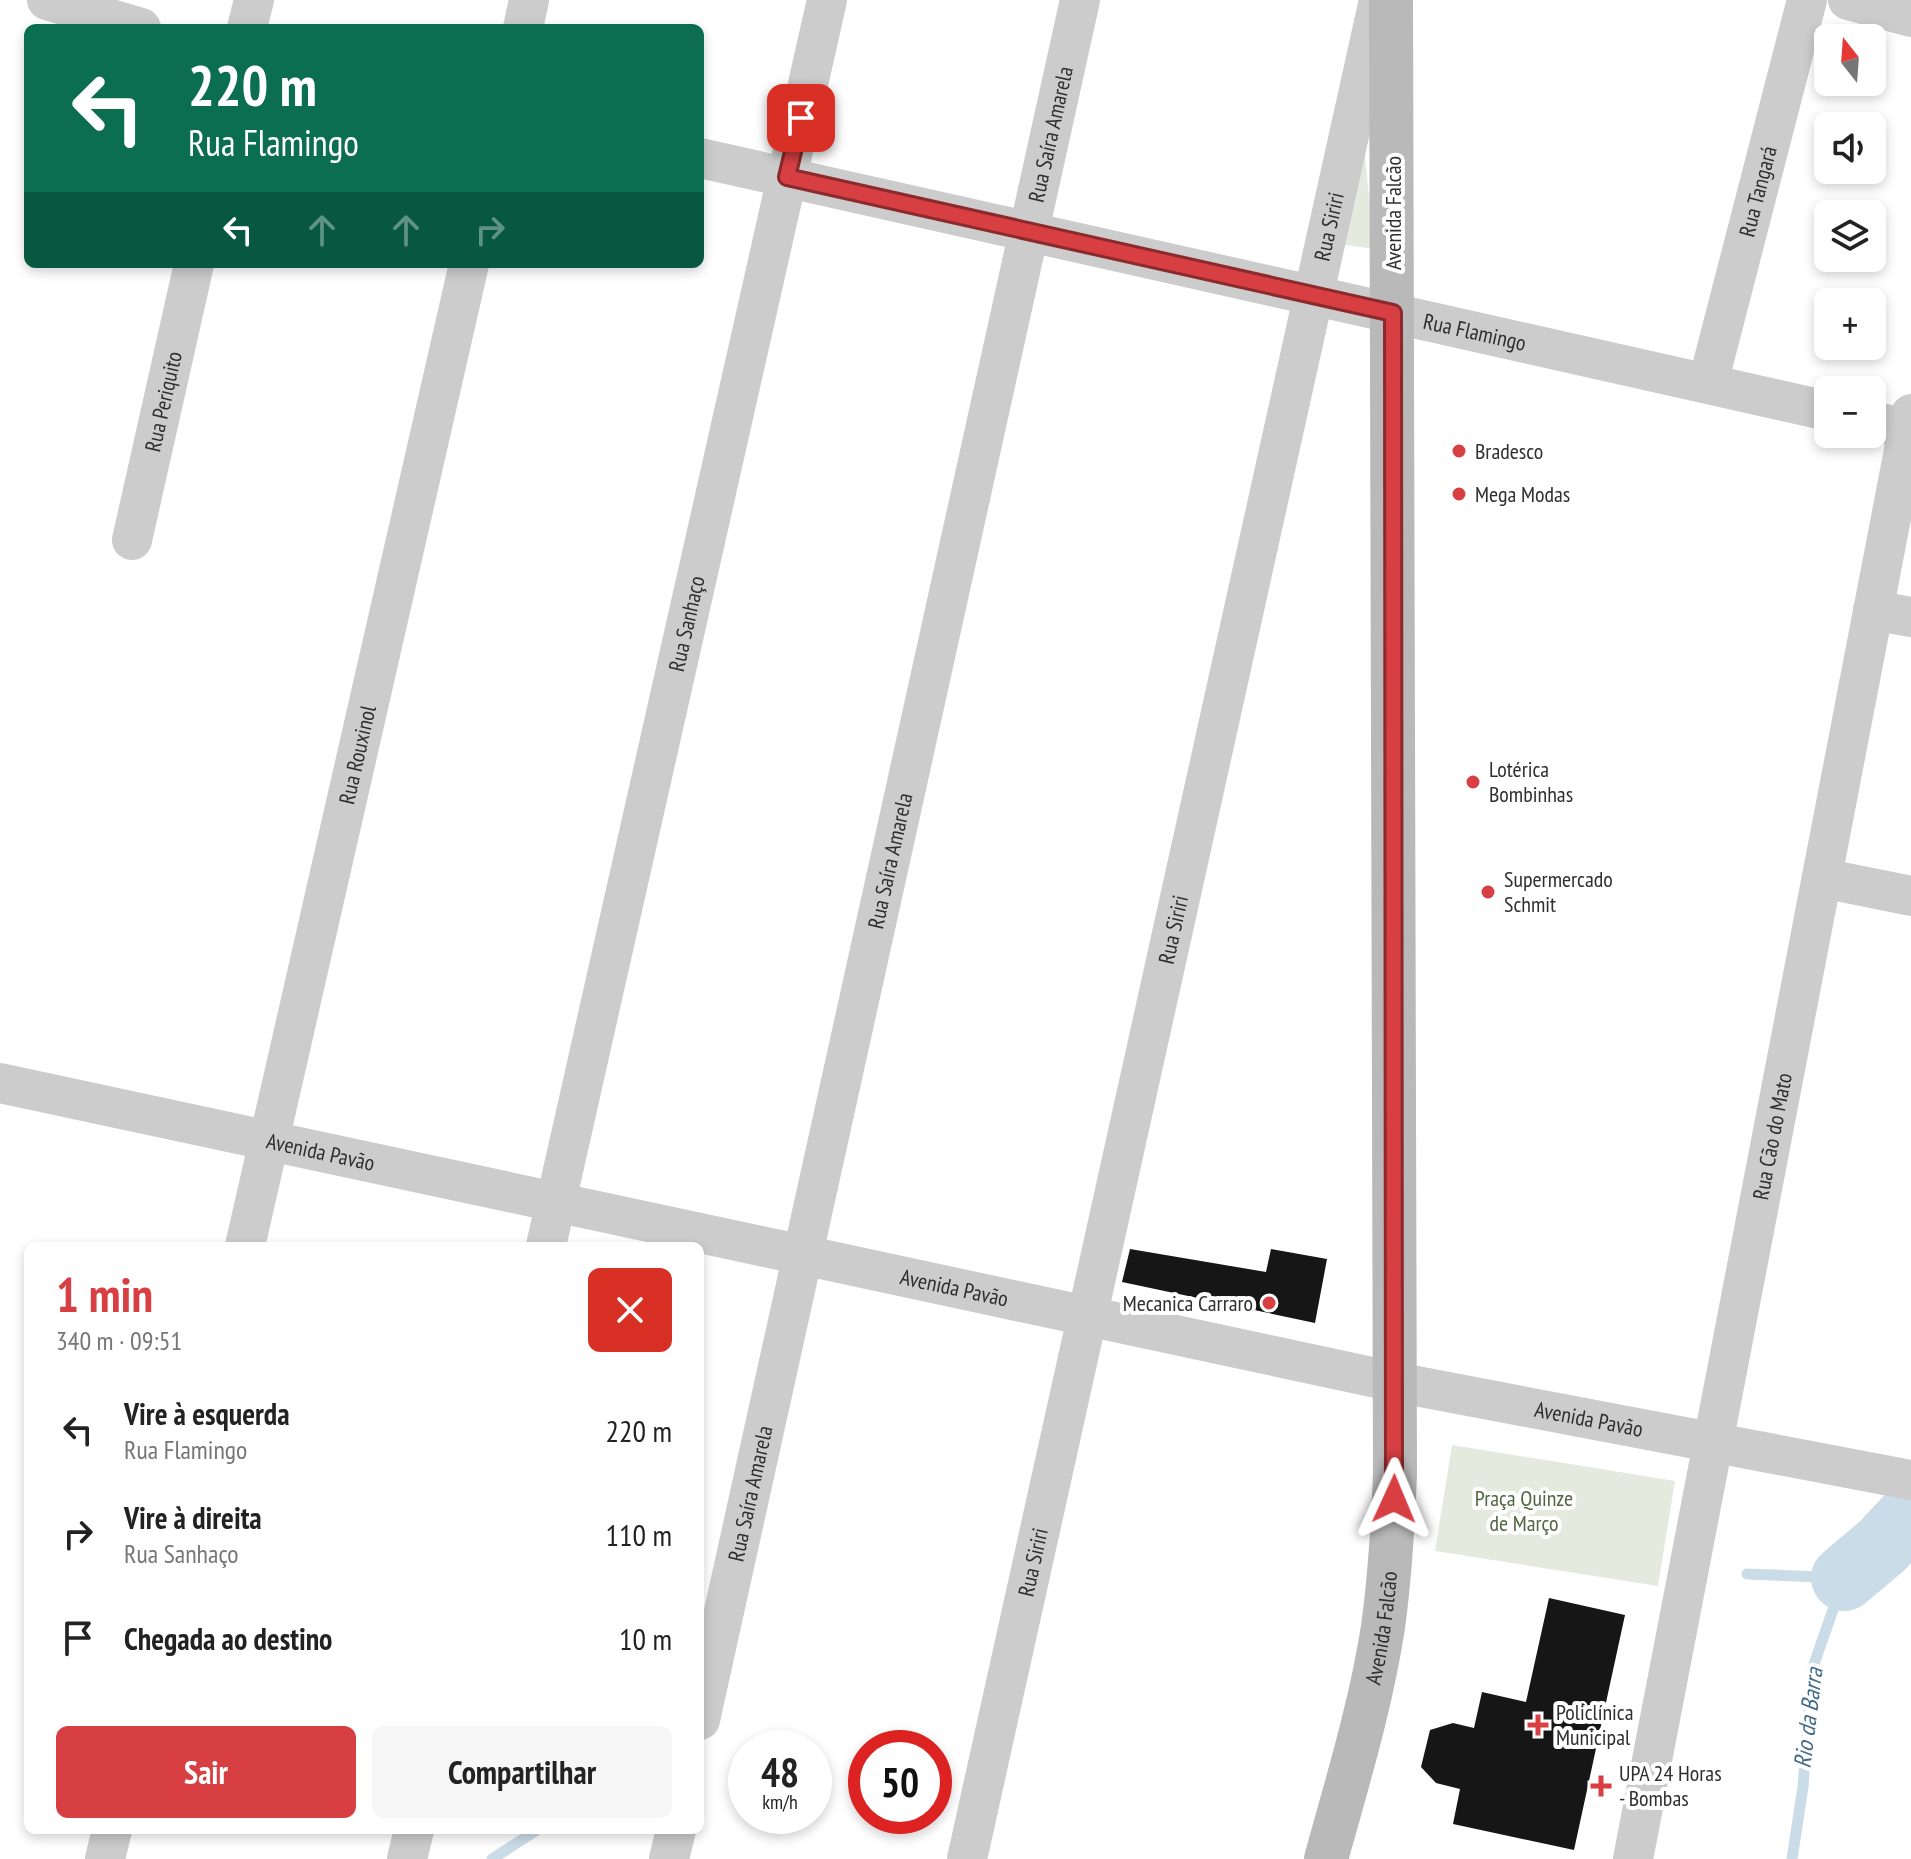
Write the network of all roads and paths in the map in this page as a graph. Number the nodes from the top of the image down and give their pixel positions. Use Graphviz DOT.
graph roads {
  1 [pos="47,0"];
  2 [pos="254,0"];
  3 [pos="529,0"];
  4 [pos="827,0"];
  5 [pos="1080,0"];
  6 [pos="1379,0"];
  7 [pos="1391,0"];
  8 [pos="1807,0"];
  9 [pos="1848,0"];
  10 [pos="1911,17"];
  11 [pos="128,24"];
  12 [pos="248,24"];
  13 [pos="524,24"];
  14 [pos="704,159"];
  15 [pos="787,177"];
  16 [pos="1028,231"];
  17 [pos="193,268"];
  18 [pos="468,268"];
  19 [pos="1314,295"];
  20 [pos="1393,313"];
  21 [pos="1708,383"];
  22 [pos="1814,408"];
  23 [pos="1897,421"];
  24 [pos="132,540"];
  25 [pos="1892,614"];
  26 [pos="1822,878"];
  27 [pos="1911,896"];
  28 [pos="0,1083"];
  29 [pos="269,1143"];
  30 [pos="556,1201"];
  31 [pos="246,1242"];
  32 [pos="547,1242"];
  33 [pos="803,1255"];
  34 [pos="1088,1316"];
  35 [pos="1395,1382"];
  36 [pos="1713,1443"];
  37 [pos="1911,1480"];
  38 [pos="704,1702"];
  39 [pos="111,1834"];
  40 [pos="413,1834"];
  41 [pos="675,1834"];
  42 [pos="105,1859"];
  43 [pos="407,1859"];
  44 [pos="669,1859"];
  45 [pos="967,1859"];
  46 [pos="1326,1859"];
  47 [pos="1633,1859"];
  1 -- 11 [label="street"];
  2 -- 12 [label="street"];
  3 -- 13 [label="street"];
  4 -- 15 [label="street, Rua Sanhaço"];
  5 -- 16 [label="street, Rua Saíra Amarela"];
  6 -- 19 [label="street, Rua Siriri"];
  7 -- 20 [label="main road, Avenida Falcão"];
  8 -- 21 [label="street, Rua Tangará"];
  9 -- 10 [label="street"];
  14 -- 15 [label="street, Rua Flamingo"];
  15 -- 16 [label="street, Rua Flamingo"];
  15 -- 30 [label="street, Rua Sanhaço"];
  16 -- 19 [label="street, Rua Flamingo"];
  16 -- 33 [label="street, Rua Saíra Amarela"];
  17 -- 24 [label="street, Rua Periquito"];
  18 -- 29 [label="street, Rua Rouxinol"];
  19 -- 20 [label="street, Rua Flamingo"];
  19 -- 34 [label="street, Rua Siriri"];
  20 -- 21 [label="street, Rua Flamingo"];
  20 -- 35 [label="main road, Avenida Falcão"];
  21 -- 22 [label="street, Rua Flamingo"];
  23 -- 25 [label="street, Rua Cão do Mato"];
  25 -- 26 [label="street, Rua Cão do Mato"];
  26 -- 27 [label="street"];
  26 -- 36 [label="street, Rua Cão do Mato"];
  28 -- 29 [label="street, Avenida Pavão"];
  29 -- 30 [label="street, Avenida Pavão"];
  29 -- 31 [label="street, Rua Rouxinol"];
  30 -- 32 [label="street, Rua Sanhaço"];
  30 -- 33 [label="street, Avenida Pavão"];
  33 -- 34 [label="street, Avenida Pavão"];
  33 -- 38 [label="street, Rua Saíra Amarela"];
  34 -- 35 [label="street, Avenida Pavão"];
  34 -- 45 [label="street, Rua Siriri"];
  35 -- 36 [label="street, Avenida Pavão"];
  35 -- 46 [label="main road, Avenida Falcão"];
  36 -- 37 [label="street, Avenida Pavão"];
  36 -- 47 [label="street, Rua Cão do Mato"];
  39 -- 42 [label="street"];
  40 -- 43 [label="street"];
  41 -- 44 [label="street"];
}
